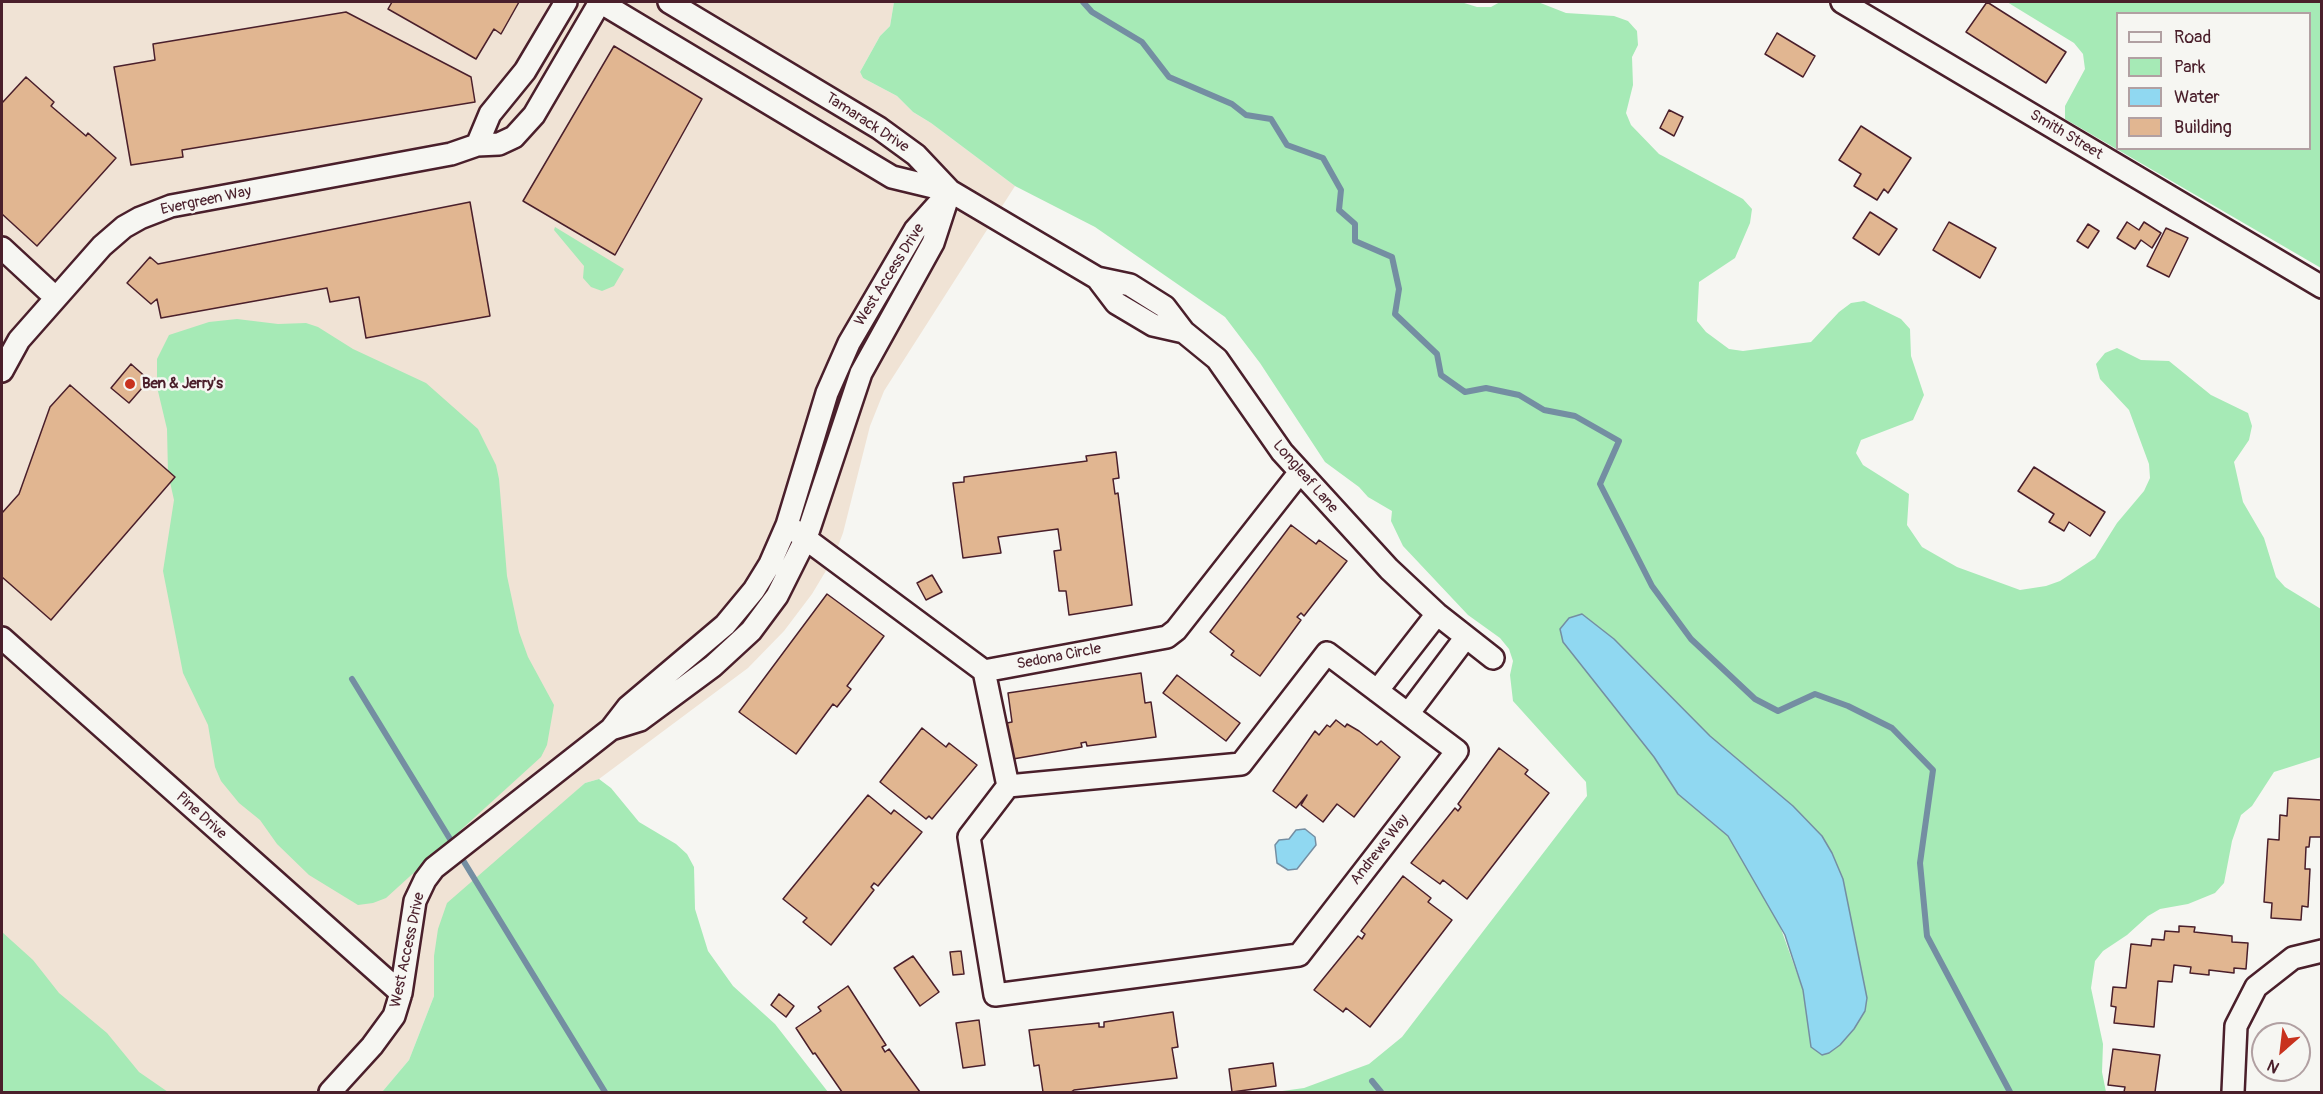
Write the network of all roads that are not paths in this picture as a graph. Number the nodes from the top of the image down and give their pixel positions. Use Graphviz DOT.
graph roads {
  1 [pos="566,2"];
  2 [pos="600,2"];
  3 [pos="669,2"];
  4 [pos="1842,2"];
  5 [pos="802,81"];
  6 [pos="784,111"];
  7 [pos="477,145"];
  8 [pos="950,191"];
  9 [pos="2,248"];
  10 [pos="2322,287"];
  11 [pos="56,298"];
  12 [pos="2,371"];
  13 [pos="1300,472"];
  14 [pos="787,525"];
  15 [pos="806,538"];
  16 [pos="1437,614"];
  17 [pos="1466,637"];
  18 [pos="2,638"];
  19 [pos="1493,658"];
  20 [pos="984,671"];
  21 [pos="1377,691"];
  22 [pos="1408,714"];
  23 [pos="610,729"];
  24 [pos="1008,786"];
  25 [pos="2322,951"];
  26 [pos="401,993"];
  27 [pos="330,1092"];
  28 [pos="2233,1092"];
  1 -- 7 [label="street"];
  2 -- 6 [label="street, Tamarack Drive"];
  2 -- 7 [label="street, Evergreen Way"];
  3 -- 5 [label="street, Tamarack Drive"];
  4 -- 10 [label="street, Smith Street"];
  5 -- 6 [label="street"];
  5 -- 8 [label="street, Tamarack Drive"];
  6 -- 8 [label="street, Tamarack Drive"];
  7 -- 11 [label="street, Evergreen Way"];
  8 -- 13 [label="street, Longleaf Lane"];
  8 -- 14 [label="street, West Access Drive"];
  8 -- 15 [label="street, West Access Drive"];
  9 -- 11 [label="street"];
  11 -- 12 [label="street, Evergreen Way"];
  13 -- 16 [label="street, Longleaf Lane"];
  13 -- 20 [label="street, Sedona Circle"];
  14 -- 15 [label="street"];
  14 -- 23 [label="street, West Access Drive"];
  15 -- 20 [label="street"];
  15 -- 23 [label="street, West Access Drive"];
  16 -- 17 [label="street, Longleaf Lane"];
  16 -- 21 [label="street"];
  17 -- 19 [label="street, Longleaf Lane"];
  17 -- 22 [label="street"];
  18 -- 26 [label="street, Pine Drive"];
  20 -- 24 [label="street"];
  21 -- 22 [label="street, Andrews Way"];
  21 -- 24 [label="street, Andrews Way"];
  22 -- 24 [label="street, Andrews Way"];
  23 -- 26 [label="street, West Access Drive"];
  25 -- 28 [label="street"];
  26 -- 27 [label="street, West Access Drive"];
}
